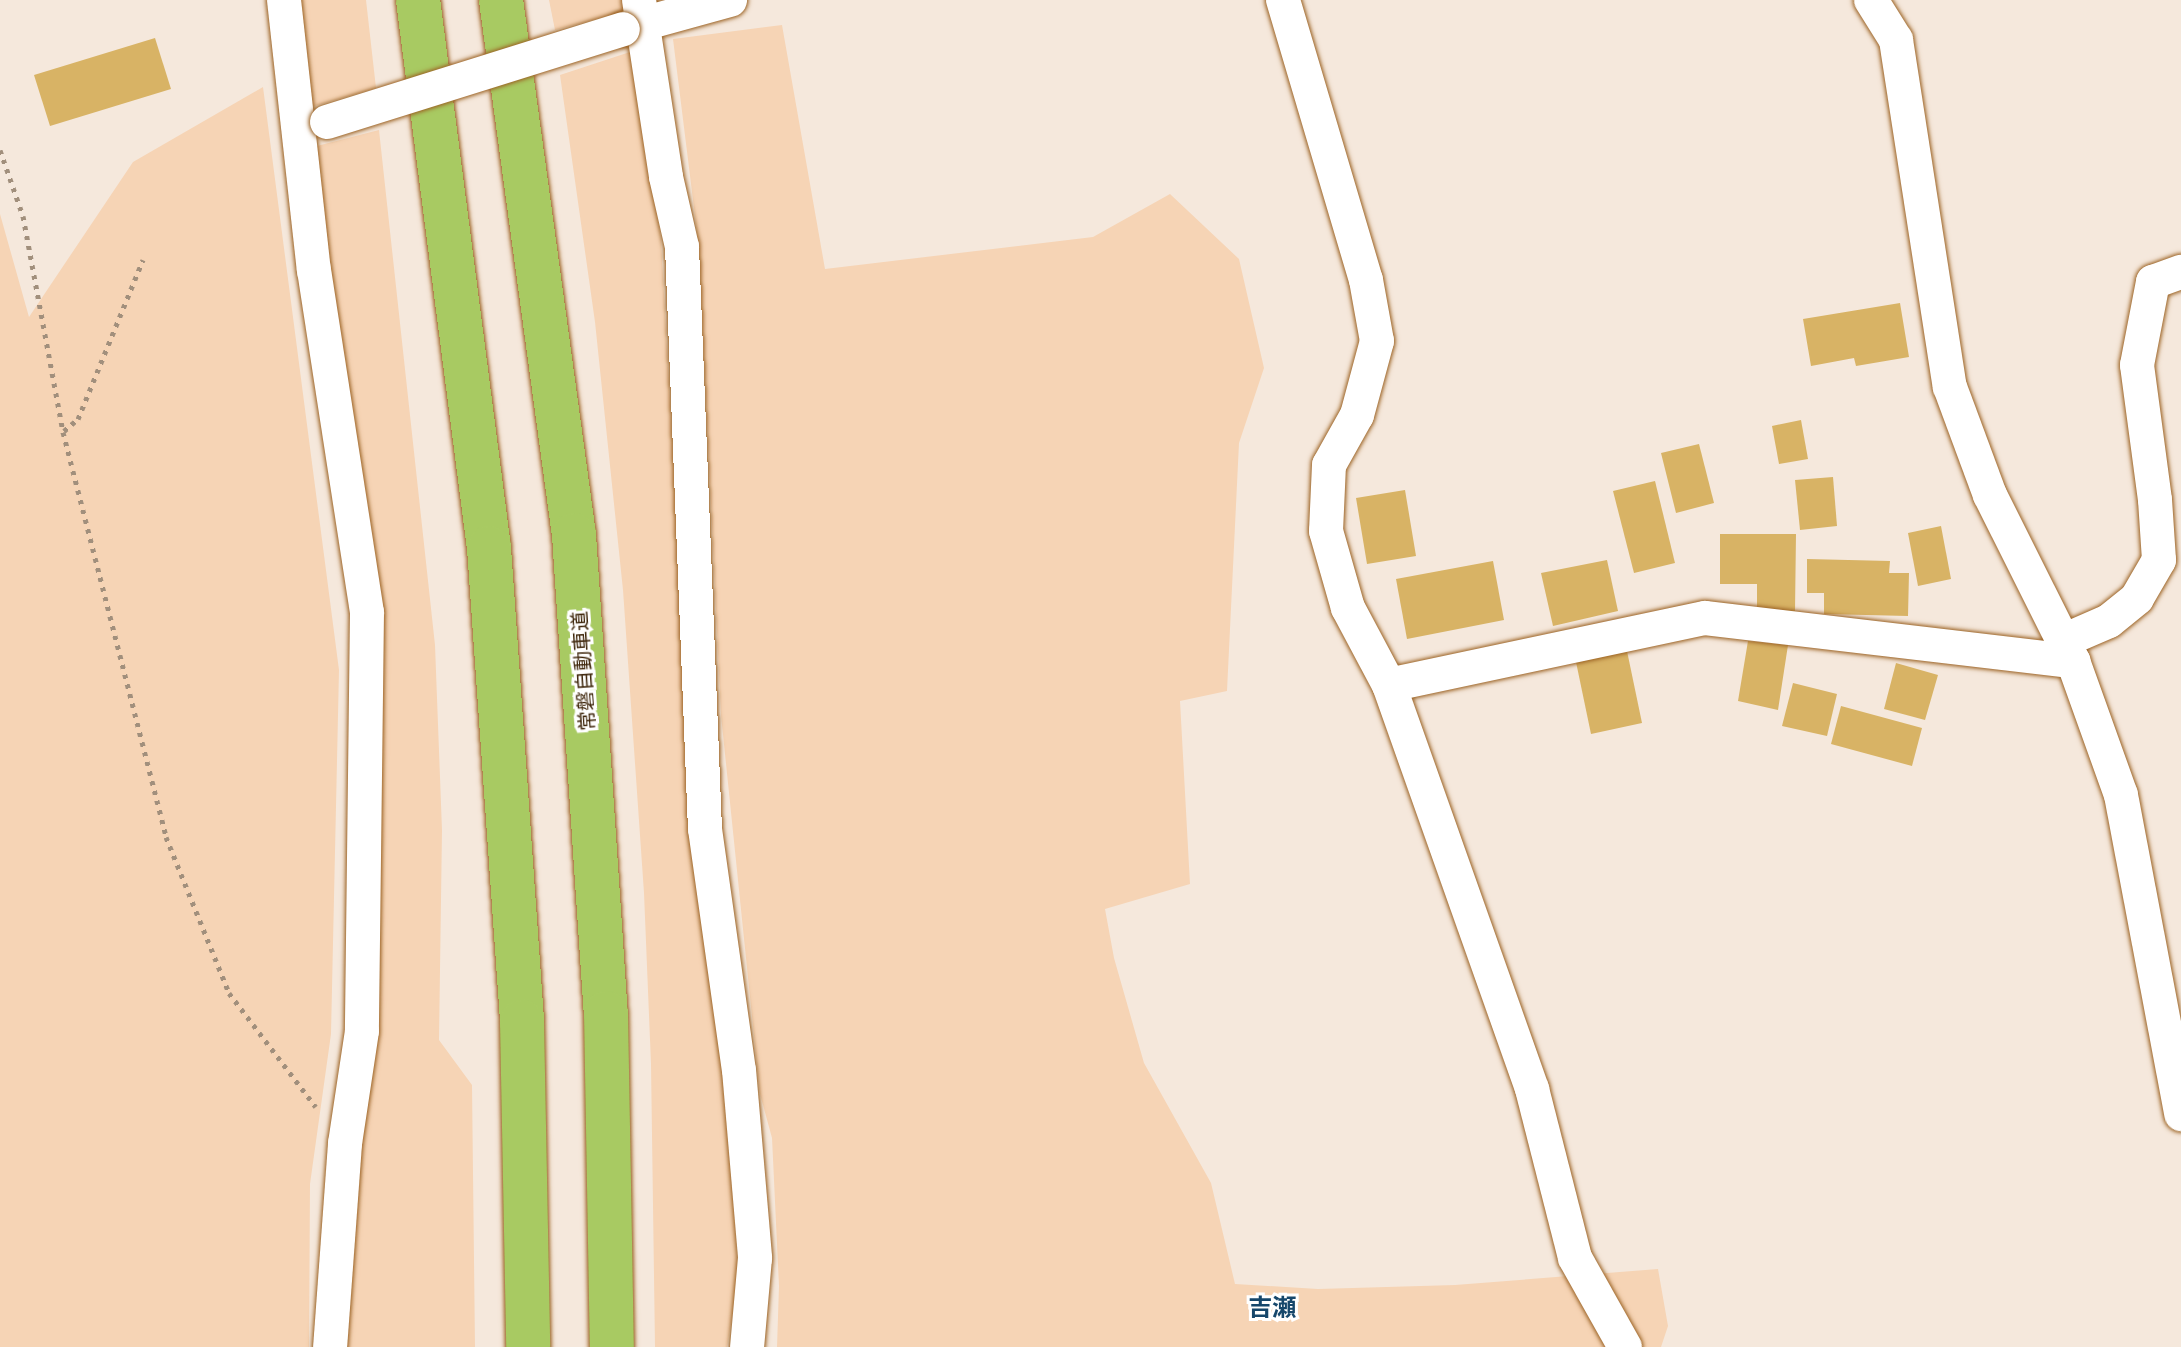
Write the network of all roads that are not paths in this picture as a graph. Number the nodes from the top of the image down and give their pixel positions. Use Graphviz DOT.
graph roads {
  1 [pos="284,0"];
  2 [pos="418,0"];
  3 [pos="501,0"];
  4 [pos="730,0"];
  5 [pos="1283,0"];
  6 [pos="1871,0"];
  7 [pos="635,17"];
  8 [pos="311,126"];
  9 [pos="2181,272"];
  10 [pos="2068,651"];
  11 [pos="1389,685"];
  12 [pos="2181,1114"];
  13 [pos="330,1347"];
  14 [pos="528,1347"];
  15 [pos="612,1347"];
  16 [pos="747,1347"];
  17 [pos="1625,1347"];
  1 -- 8 [label="street"];
  2 -- 14 [label="highway"];
  3 -- 15 [label="highway, 常磐自動車道"];
  4 -- 7 [label="street"];
  5 -- 11 [label="street"];
  6 -- 10 [label="street"];
  7 -- 8 [label="street, bridge"];
  7 -- 16 [label="street"];
  8 -- 13 [label="street"];
  9 -- 10 [label="street"];
  10 -- 11 [label="street"];
  10 -- 12 [label="street"];
  11 -- 17 [label="street"];
}
